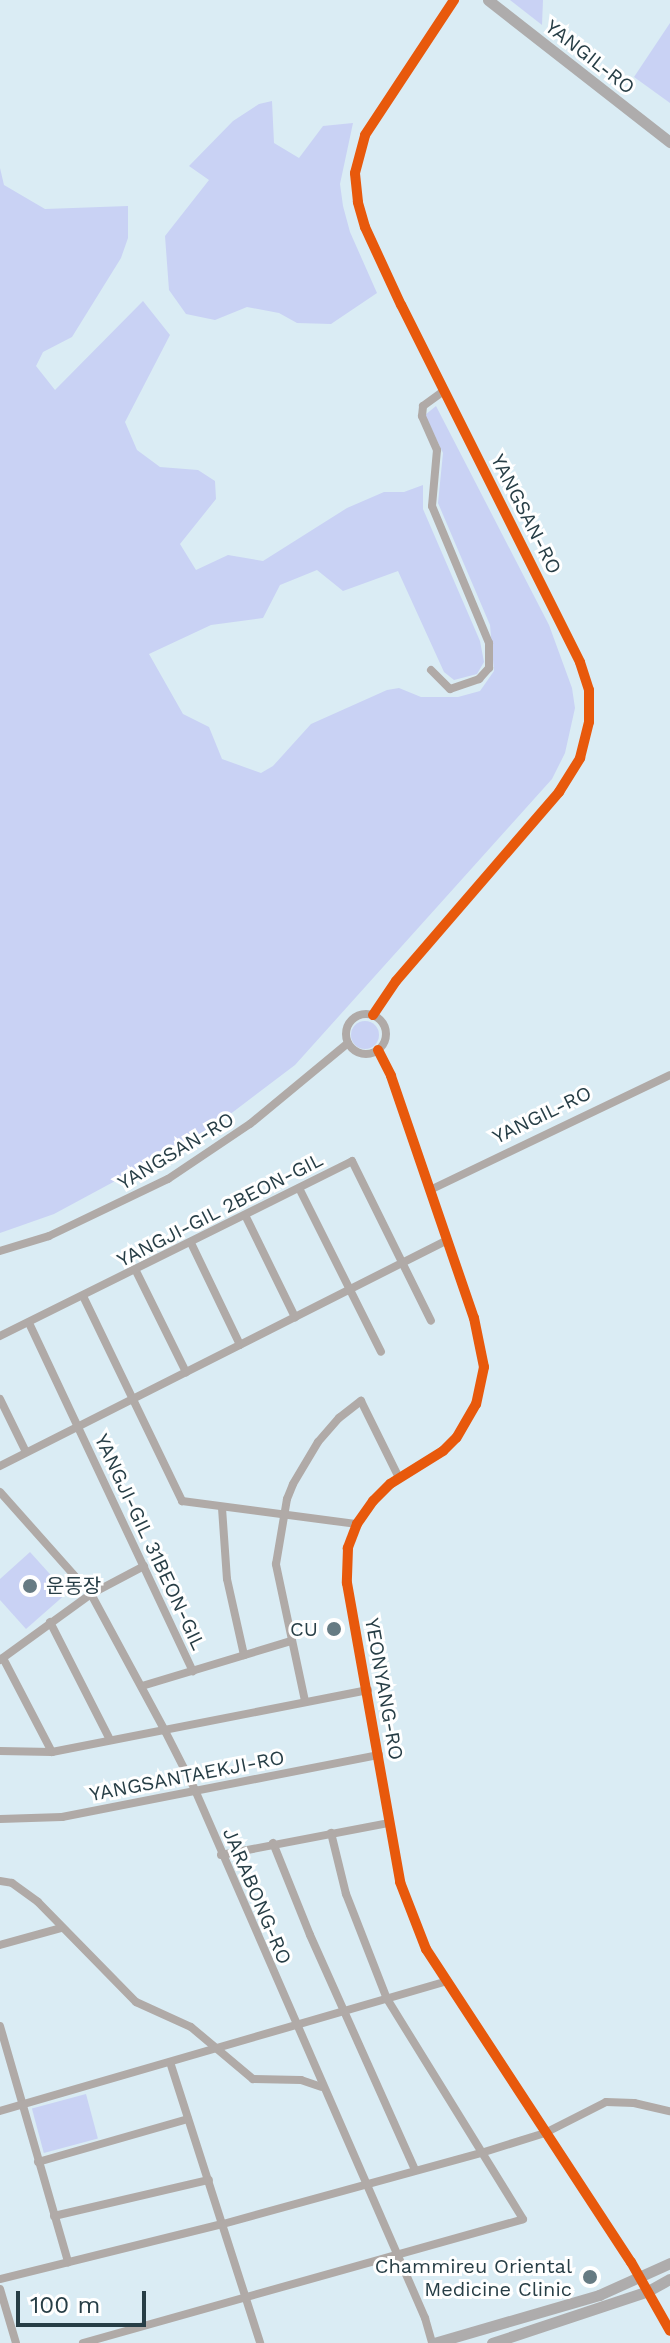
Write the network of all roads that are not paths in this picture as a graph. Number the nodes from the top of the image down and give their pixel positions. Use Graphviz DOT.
graph roads {
  1 [pos="454,0"];
  2 [pos="488,0"];
  3 [pos="670,142"];
  4 [pos="444,391"];
  5 [pos="431,670"];
  6 [pos="373,1015"];
  7 [pos="348,1043"];
  8 [pos="378,1050"];
  9 [pos="670,1075"];
  10 [pos="299,1188"];
  11 [pos="430,1190"];
  12 [pos="245,1215"];
  13 [pos="446,1241"];
  14 [pos="191,1243"];
  15 [pos="0,1251"];
  16 [pos="401,1264"];
  17 [pos="136,1271"];
  18 [pos="350,1290"];
  19 [pos="83,1296"];
  20 [pos="295,1317"];
  21 [pos="431,1321"];
  22 [pos="29,1323"];
  23 [pos="0,1336"];
  24 [pos="240,1345"];
  25 [pos="381,1352"];
  26 [pos="186,1372"];
  27 [pos="0,1399"];
  28 [pos="130,1400"];
  29 [pos="77,1427"];
  30 [pos="26,1452"];
  31 [pos="0,1466"];
  32 [pos="399,1478"];
  33 [pos="0,1492"];
  34 [pos="222,1508"];
  35 [pos="284,1515"];
  36 [pos="357,1524"];
  37 [pos="144,1566"];
  38 [pos="91,1594"];
  39 [pos="50,1622"];
  40 [pos="291,1641"];
  41 [pos="244,1655"];
  42 [pos="2,1659"];
  43 [pos="193,1671"];
  44 [pos="142,1686"];
  45 [pos="368,1690"];
  46 [pos="305,1701"];
  47 [pos="165,1731"];
  48 [pos="110,1740"];
  49 [pos="0,1751"];
  50 [pos="52,1752"];
  51 [pos="379,1755"];
  52 [pos="195,1790"];
  53 [pos="0,1819"];
  54 [pos="388,1823"];
  55 [pos="331,1833"];
  56 [pos="273,1843"];
  57 [pos="221,1855"];
  58 [pos="0,1881"];
  59 [pos="61,1928"];
  60 [pos="0,1945"];
  61 [pos="447,1981"];
  62 [pos="387,1999"];
  63 [pos="344,2011"];
  64 [pos="0,2026"];
  65 [pos="296,2026"];
  66 [pos="214,2049"];
  67 [pos="170,2062"];
  68 [pos="321,2087"];
  69 [pos="21,2105"];
  70 [pos="0,2111"];
  71 [pos="670,2111"];
  72 [pos="188,2119"];
  73 [pos="545,2133"];
  74 [pos="481,2153"];
  75 [pos="38,2162"];
  76 [pos="415,2170"];
  77 [pos="209,2180"];
  78 [pos="366,2184"];
  79 [pos="54,2216"];
  80 [pos="223,2224"];
  81 [pos="397,2256"];
  82 [pos="68,2262"];
  83 [pos="670,2263"];
  84 [pos="640,2278"];
  85 [pos="0,2279"];
  86 [pos="670,2279"];
  87 [pos="0,2289"];
  88 [pos="648,2291"];
  89 [pos="245,2297"];
  90 [pos="670,2331"];
  91 [pos="16,2343"];
  92 [pos="85,2343"];
  93 [pos="260,2343"];
  94 [pos="433,2343"];
  95 [pos="492,2343"];
  1 -- 4 [label="street, YANGSAN-RO"];
  2 -- 3 [label="main road, YANGIL-RO"];
  4 -- 5 [label="street"];
  4 -- 6 [label="street, YANGSAN-RO"];
  6 -- 7 [label="street"];
  6 -- 8 [label="street"];
  7 -- 8 [label="street"];
  7 -- 15 [label="street, YANGSAN-RO"];
  8 -- 11 [label="street, YEONYANG-RO"];
  9 -- 11 [label="street, YANGIL-RO"];
  10 -- 12 [label="street, YANGJI-GIL 2BEON-GIL"];
  10 -- 16 [label="street, YANGJI-GIL 2BEON-GIL"];
  10 -- 18 [label="street"];
  11 -- 13 [label="street, YEONYANG-RO"];
  12 -- 14 [label="street, YANGJI-GIL 2BEON-GIL"];
  12 -- 20 [label="street"];
  13 -- 16 [label="street"];
  13 -- 32 [label="street, YEONYANG-RO"];
  14 -- 17 [label="street, YANGJI-GIL 2BEON-GIL"];
  14 -- 24 [label="street"];
  16 -- 18 [label="street"];
  16 -- 21 [label="street"];
  17 -- 19 [label="street, YANGJI-GIL 2BEON-GIL"];
  17 -- 26 [label="street"];
  18 -- 20 [label="street"];
  18 -- 25 [label="street"];
  19 -- 22 [label="street, YANGJI-GIL 2BEON-GIL"];
  19 -- 28 [label="street"];
  20 -- 24 [label="street"];
  22 -- 23 [label="street, YANGJI-GIL 2BEON-GIL"];
  22 -- 29 [label="street, YANGJI-GIL 31BEON-GIL"];
  24 -- 26 [label="street"];
  26 -- 28 [label="street"];
  27 -- 30 [label="street"];
  28 -- 29 [label="street"];
  28 -- 34 [label="street"];
  29 -- 30 [label="street"];
  29 -- 37 [label="street, YANGJI-GIL 31BEON-GIL"];
  30 -- 31 [label="street"];
  32 -- 35 [label="street"];
  32 -- 36 [label="street, YEONYANG-RO"];
  33 -- 38 [label="street, JARABONG-RO"];
  34 -- 35 [label="street"];
  34 -- 41 [label="street"];
  35 -- 36 [label="street"];
  35 -- 40 [label="street"];
  36 -- 45 [label="street, YEONYANG-RO"];
  37 -- 38 [label="street"];
  37 -- 43 [label="street, YANGJI-GIL 31BEON-GIL"];
  38 -- 39 [label="street"];
  38 -- 44 [label="street, JARABONG-RO"];
  39 -- 42 [label="street"];
  39 -- 48 [label="street"];
  40 -- 41 [label="street"];
  40 -- 46 [label="street"];
  41 -- 43 [label="street"];
  42 -- 50 [label="street"];
  43 -- 44 [label="street"];
  44 -- 47 [label="street, JARABONG-RO"];
  45 -- 46 [label="street"];
  45 -- 51 [label="street, YEONYANG-RO"];
  46 -- 47 [label="street"];
  47 -- 48 [label="street"];
  47 -- 52 [label="street, JARABONG-RO"];
  48 -- 50 [label="street"];
  49 -- 50 [label="street"];
  51 -- 52 [label="street, YANGSANTAEKJI-RO"];
  51 -- 54 [label="street, YEONYANG-RO"];
  52 -- 53 [label="street, YANGSANTAEKJI-RO"];
  52 -- 57 [label="street, JARABONG-RO"];
  54 -- 55 [label="street"];
  54 -- 61 [label="street, YEONYANG-RO"];
  55 -- 56 [label="street"];
  55 -- 62 [label="street"];
  56 -- 57 [label="street"];
  56 -- 63 [label="street"];
  57 -- 65 [label="street, JARABONG-RO"];
  58 -- 59 [label="street"];
  59 -- 60 [label="street"];
  59 -- 66 [label="street"];
  61 -- 62 [label="street"];
  61 -- 73 [label="street, YEONYANG-RO"];
  62 -- 63 [label="street"];
  62 -- 74 [label="street"];
  63 -- 65 [label="street"];
  63 -- 76 [label="street"];
  64 -- 69 [label="street"];
  65 -- 66 [label="street"];
  65 -- 68 [label="street, JARABONG-RO"];
  66 -- 67 [label="street"];
  66 -- 68 [label="street"];
  67 -- 69 [label="street"];
  67 -- 72 [label="street"];
  68 -- 78 [label="street, JARABONG-RO"];
  69 -- 70 [label="street"];
  69 -- 75 [label="street"];
  71 -- 73 [label="street"];
  72 -- 75 [label="street"];
  72 -- 77 [label="street"];
  73 -- 74 [label="street"];
  73 -- 84 [label="street, YEONYANG-RO"];
  74 -- 76 [label="street"];
  74 -- 81 [label="street"];
  75 -- 79 [label="street"];
  76 -- 78 [label="street"];
  77 -- 79 [label="street"];
  77 -- 80 [label="street"];
  78 -- 80 [label="street"];
  78 -- 81 [label="street, JARABONG-RO"];
  79 -- 82 [label="street"];
  80 -- 82 [label="street"];
  80 -- 89 [label="street"];
  81 -- 89 [label="street"];
  81 -- 94 [label="street, JARABONG-RO"];
  82 -- 85 [label="street"];
  83 -- 84 [label="main road"];
  84 -- 88 [label="street, YEONYANG-RO"];
  84 -- 94 [label="main road"];
  86 -- 88 [label="main road"];
  87 -- 91 [label="street"];
  88 -- 90 [label="street, YEONYANG-RO"];
  88 -- 95 [label="main road"];
  89 -- 92 [label="street"];
  89 -- 93 [label="street"];
}
